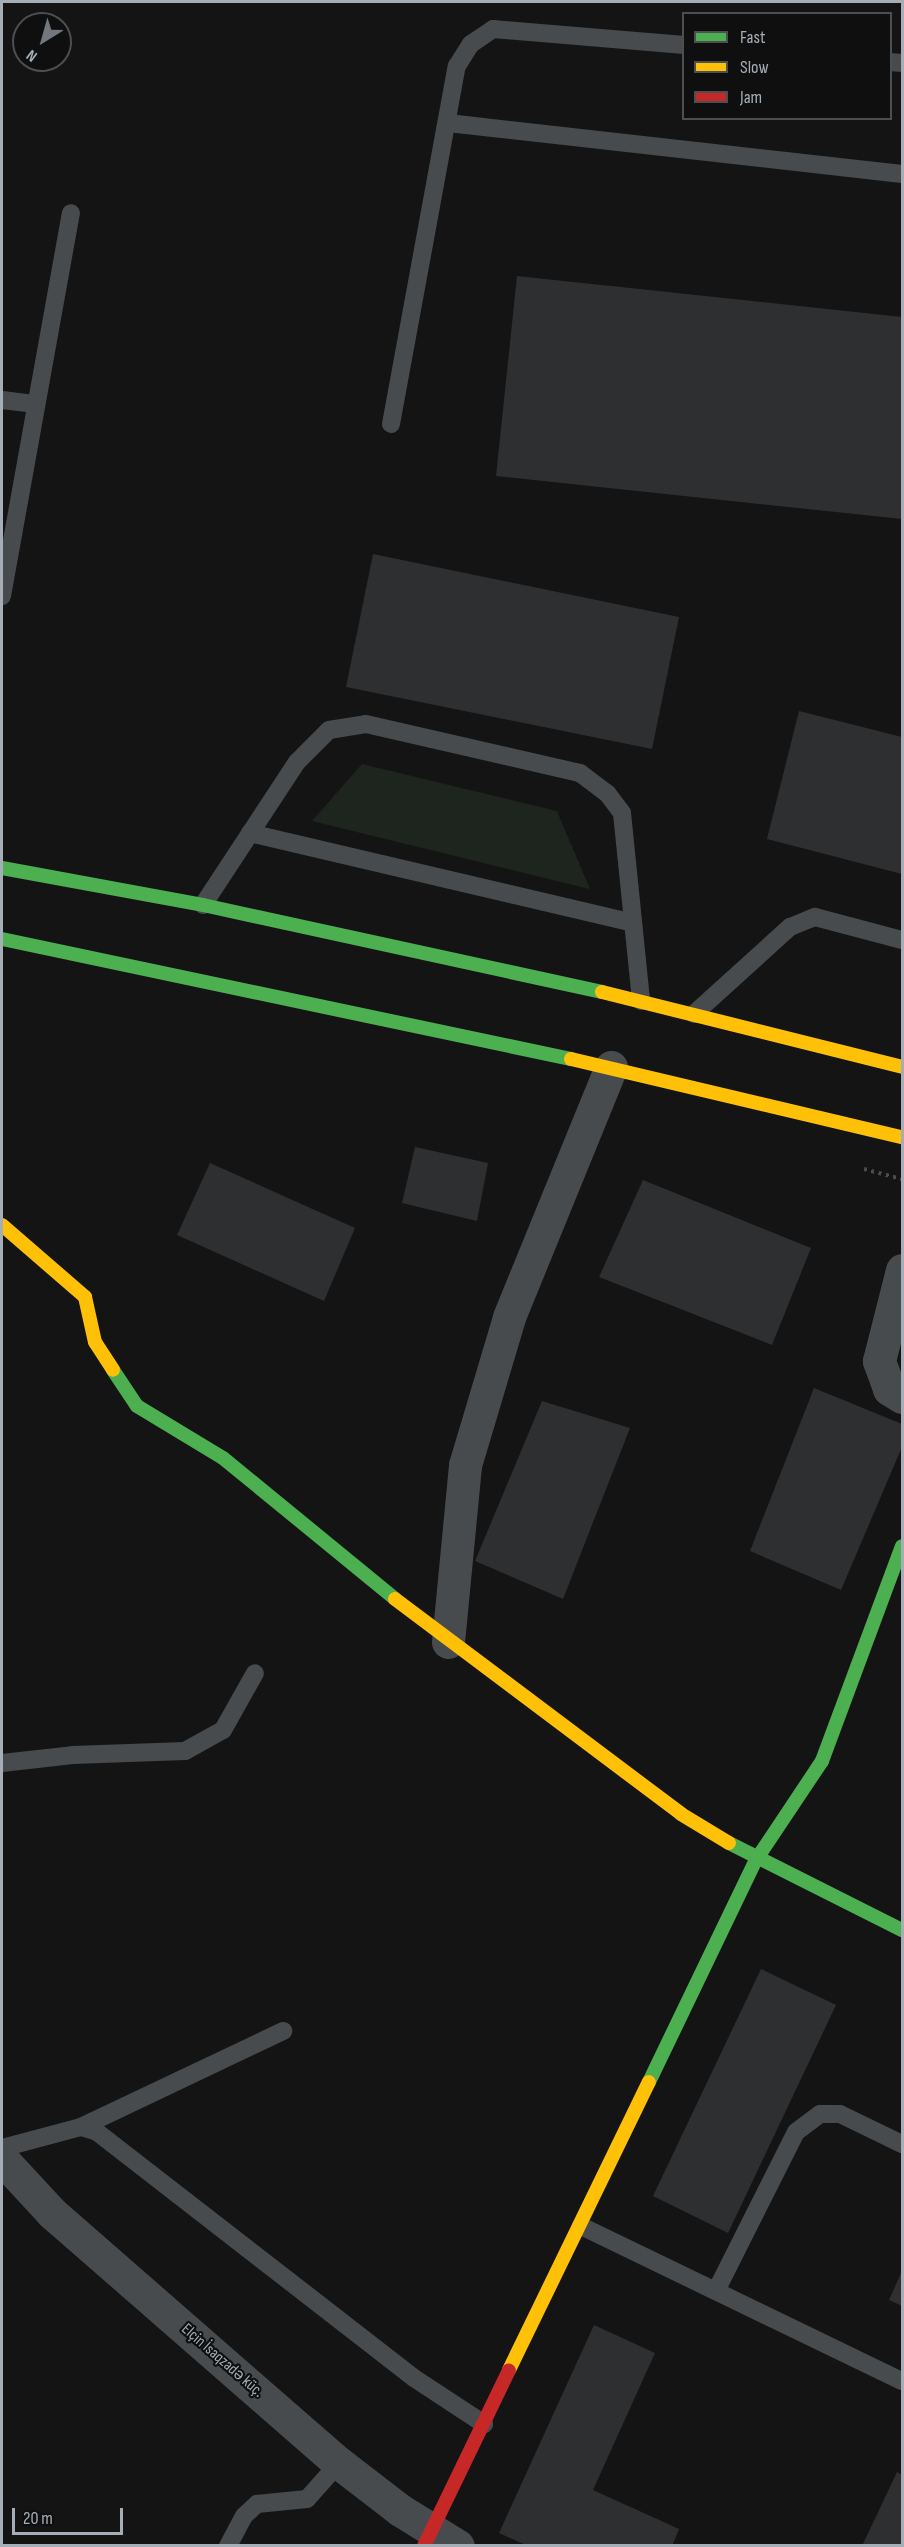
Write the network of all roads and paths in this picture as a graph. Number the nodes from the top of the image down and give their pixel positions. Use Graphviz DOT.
graph roads {
  1 [pos="682,45"];
  2 [pos="448,123"];
  3 [pos="903,174"];
  4 [pos="71,213"];
  5 [pos="2,400"];
  6 [pos="36,404"];
  7 [pos="391,424"];
  8 [pos="2,596"];
  9 [pos="250,833"];
  10 [pos="2,868"];
  11 [pos="203,905"];
  12 [pos="633,923"];
  13 [pos="2,939"];
  14 [pos="903,940"];
  15 [pos="641,1001"];
  16 [pos="694,1014"];
  17 [pos="611,1067"];
  18 [pos="903,1067"];
  19 [pos="903,1137"];
  20 [pos="864,1169"];
  21 [pos="903,1179"];
  22 [pos="2,1226"];
  23 [pos="903,1270"];
  24 [pos="903,1397"];
  25 [pos="903,1546"];
  26 [pos="448,1642"];
  27 [pos="255,1673"];
  28 [pos="2,1763"];
  29 [pos="756,1860"];
  30 [pos="903,1930"];
  31 [pos="283,2031"];
  32 [pos="81,2127"];
  33 [pos="903,2144"];
  34 [pos="2,2148"];
  35 [pos="2,2158"];
  36 [pos="581,2226"];
  37 [pos="716,2291"];
  38 [pos="903,2381"];
  39 [pos="484,2424"];
  40 [pos="339,2463"];
  41 [pos="438,2541"];
  42 [pos="228,2546"];
  1 -- 2 [label="lane"];
  2 -- 3 [label="lane"];
  2 -- 7 [label="lane"];
  4 -- 6 [label="lane"];
  5 -- 6 [label="lane"];
  6 -- 8 [label="lane"];
  9 -- 11 [label="lane"];
  9 -- 12 [label="lane"];
  9 -- 12 [label="lane"];
  10 -- 11 [label="street"];
  11 -- 15 [label="street"];
  12 -- 15 [label="lane"];
  13 -- 17 [label="street"];
  14 -- 16 [label="lane"];
  15 -- 16 [label="street"];
  16 -- 18 [label="street"];
  17 -- 19 [label="street"];
  17 -- 26 [label="street"];
  20 -- 21 [label="path"];
  22 -- 26 [label="street"];
  23 -- 24 [label="street"];
  25 -- 29 [label="street"];
  26 -- 29 [label="street"];
  27 -- 28 [label="lane"];
  29 -- 30 [label="street"];
  29 -- 36 [label="street"];
  31 -- 32 [label="lane"];
  32 -- 34 [label="lane"];
  32 -- 39 [label="lane"];
  33 -- 37 [label="lane"];
  35 -- 40 [label="street, Elçin İsaqzadə küç."];
  36 -- 37 [label="lane"];
  36 -- 39 [label="street"];
  37 -- 38 [label="lane"];
  39 -- 41 [label="street"];
  40 -- 41 [label="street, Elçin İsaqzadə küç."];
  40 -- 42 [label="lane"];
}
